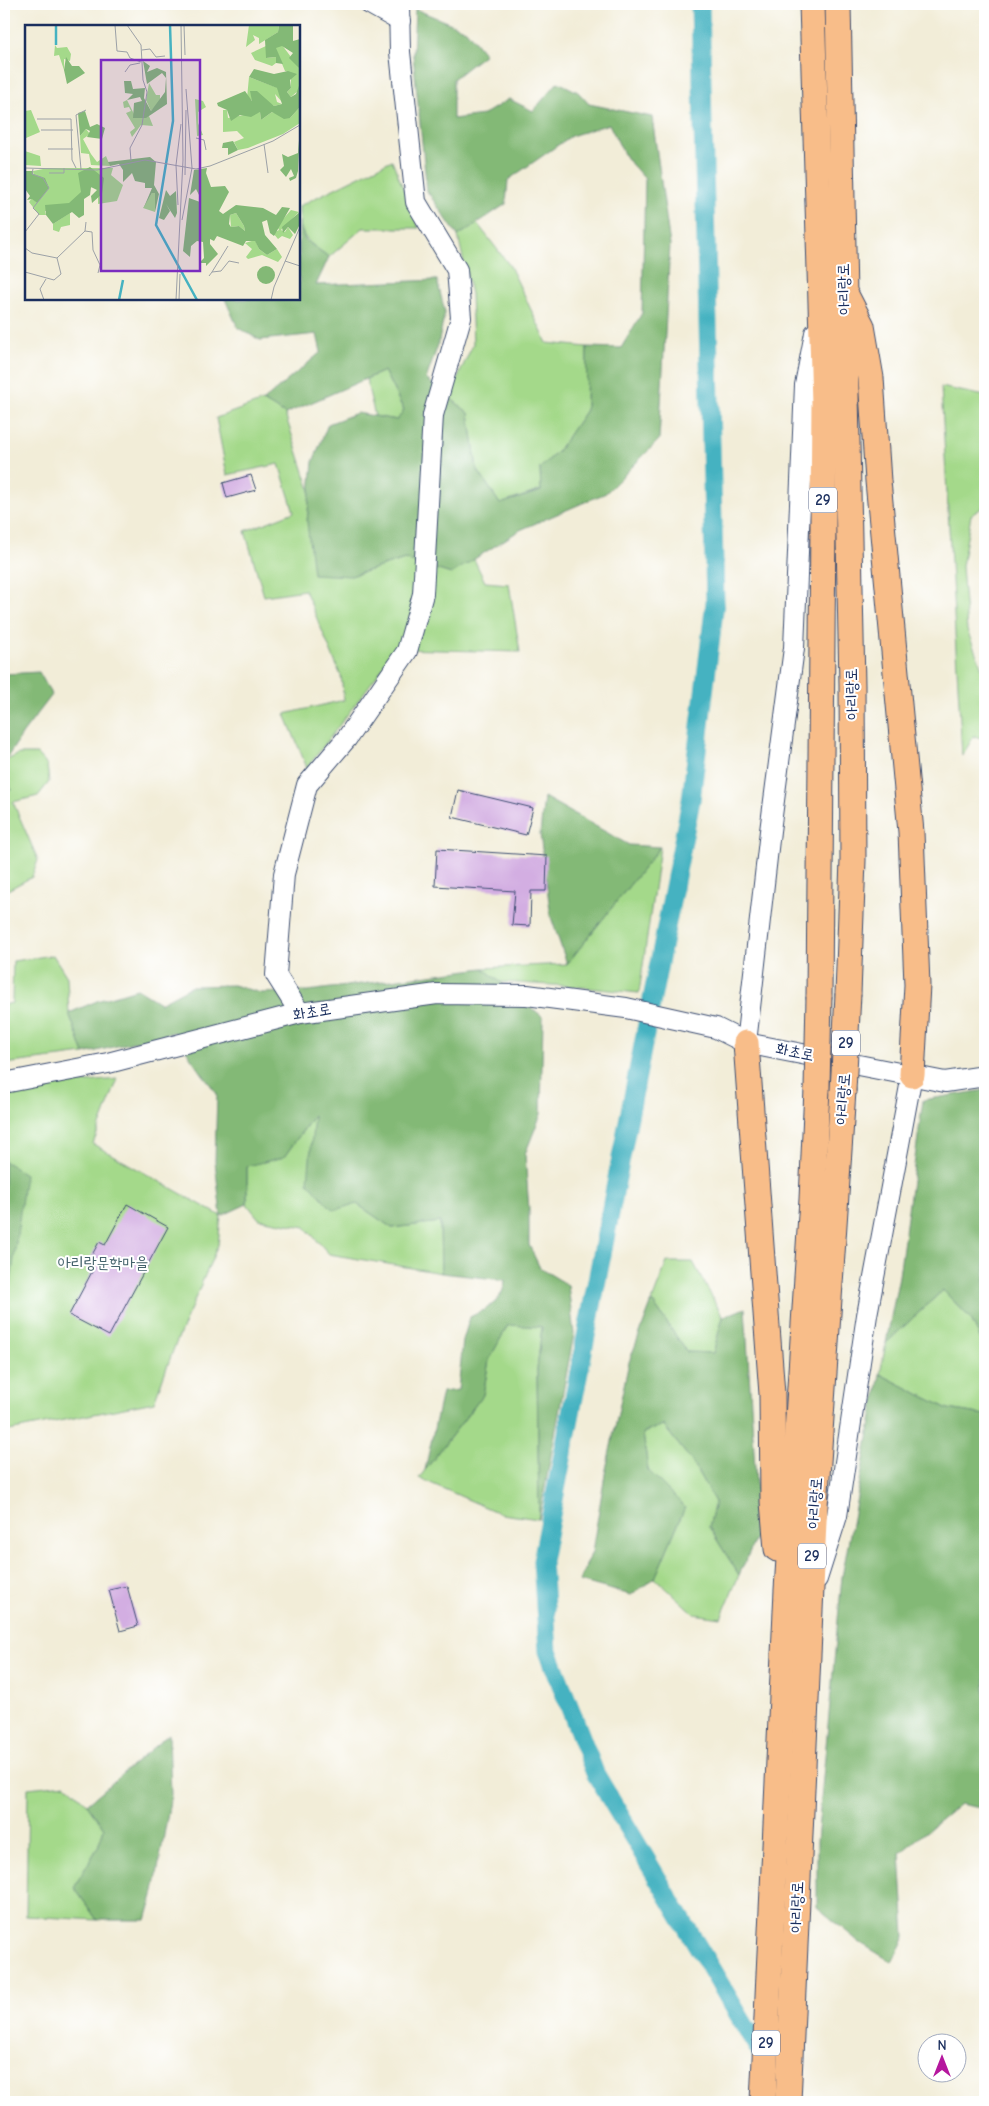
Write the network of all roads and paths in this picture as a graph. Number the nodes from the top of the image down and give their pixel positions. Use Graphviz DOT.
graph roads {
  1 [pos="370,4"];
  2 [pos="812,4"];
  3 [pos="838,4"];
  4 [pos="400,12"];
  5 [pos="844,292"];
  6 [pos="821,301"];
  7 [pos="300,1013"];
  8 [pos="746,1043"];
  9 [pos="912,1075"];
  10 [pos="985,1076"];
  11 [pos="4,1083"];
  12 [pos="787,1590"];
  13 [pos="810,1598"];
  14 [pos="763,2102"];
  15 [pos="788,2102"];
  1 -- 4 [label="street"];
  2 -- 6 [label="main road, 아리랑로 / 29"];
  3 -- 5 [label="main road, 아리랑로 / 29"];
  4 -- 7 [label="street"];
  5 -- 9 [label="main road"];
  5 -- 13 [label="main road, 아리랑로 / 29, bridge"];
  6 -- 8 [label="street"];
  6 -- 12 [label="main road, 아리랑로 / 29, bridge"];
  7 -- 8 [label="street, 화초로"];
  7 -- 11 [label="street, 화초로"];
  8 -- 9 [label="street, 화초로"];
  8 -- 12 [label="main road"];
  9 -- 10 [label="street, 화초로"];
  9 -- 13 [label="street"];
  12 -- 14 [label="main road, 아리랑로 / 29"];
  13 -- 15 [label="main road, 아리랑로 / 29"];
}
